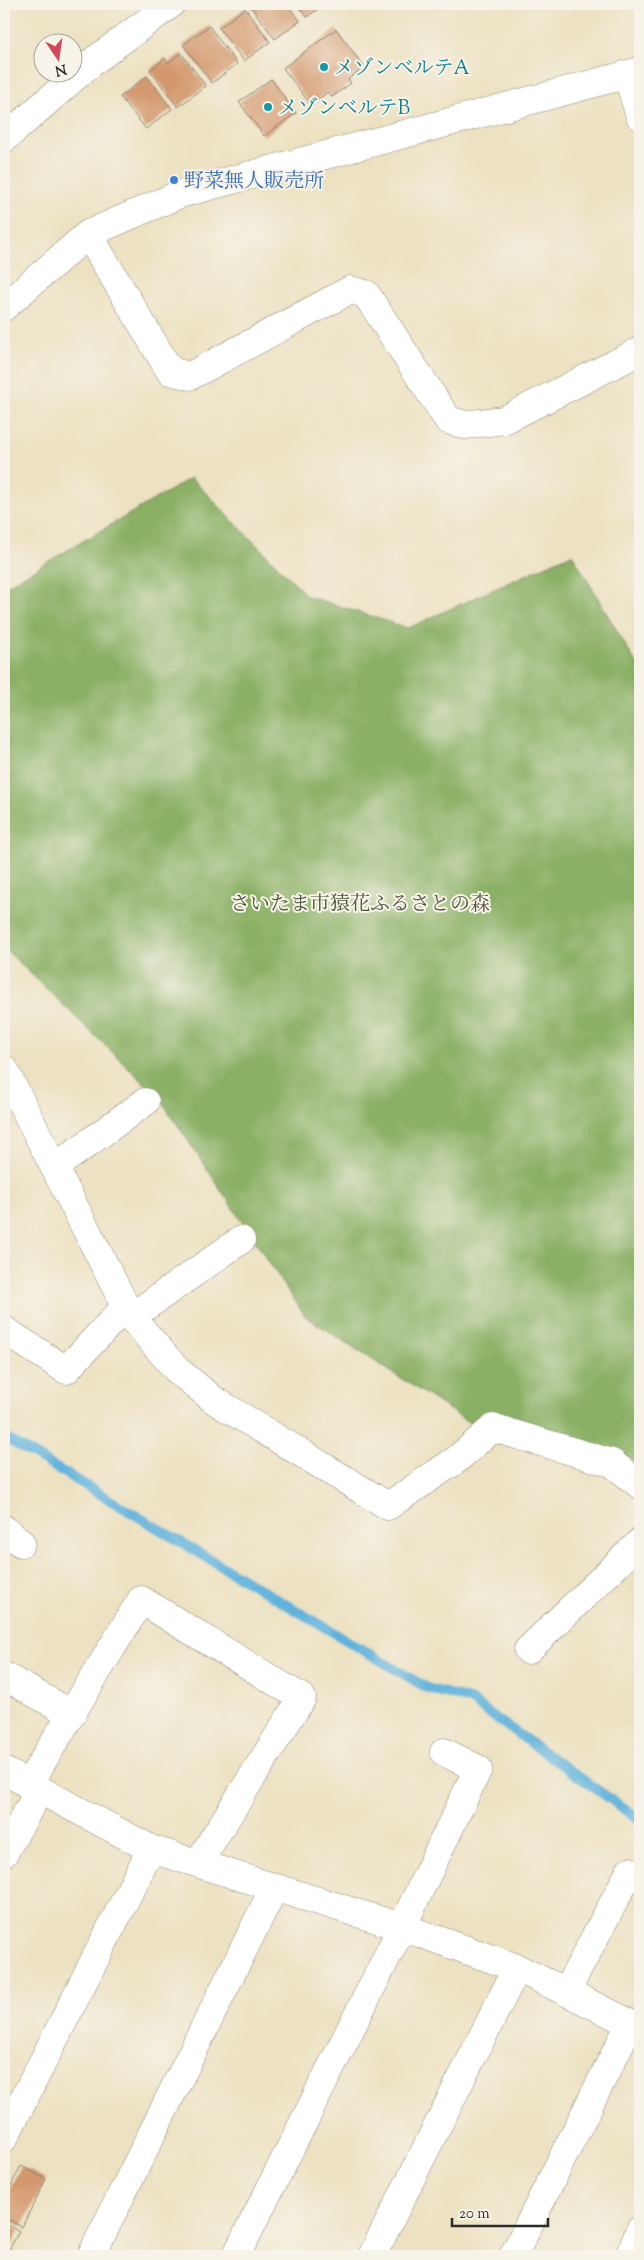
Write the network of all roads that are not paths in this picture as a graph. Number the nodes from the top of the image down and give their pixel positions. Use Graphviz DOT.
graph roads {
  1 [pos="171,4"];
  2 [pos="634,72"];
  3 [pos="640,116"];
  4 [pos="4,139"];
  5 [pos="88,234"];
  6 [pos="4,307"];
  7 [pos="640,351"];
  8 [pos="4,1069"];
  9 [pos="145,1102"];
  10 [pos="55,1167"];
  11 [pos="241,1240"];
  12 [pos="129,1311"];
  13 [pos="4,1330"];
  14 [pos="640,1485"];
  15 [pos="640,1542"];
  16 [pos="528,1650"];
  17 [pos="4,1676"];
  18 [pos="72,1714"];
  19 [pos="444,1752"];
  20 [pos="4,1772"];
  21 [pos="34,1788"];
  22 [pos="151,1849"];
  23 [pos="4,1853"];
  24 [pos="198,1864"];
  25 [pos="630,1871"];
  26 [pos="274,1888"];
  27 [pos="402,1927"];
  28 [pos="517,1968"];
  29 [pos="566,1992"];
  30 [pos="635,2026"];
  31 [pos="4,2138"];
  32 [pos="640,2230"];
  33 [pos="91,2256"];
  34 [pos="236,2256"];
  35 [pos="372,2256"];
  36 [pos="513,2256"];
  37 [pos="629,2256"];
  1 -- 4 [label="street"];
  2 -- 3 [label="street"];
  2 -- 5 [label="street"];
  5 -- 6 [label="street"];
  5 -- 7 [label="street"];
  8 -- 10 [label="street"];
  9 -- 10 [label="street"];
  10 -- 12 [label="street"];
  11 -- 12 [label="street"];
  12 -- 13 [label="street"];
  12 -- 14 [label="street"];
  15 -- 16 [label="street"];
  17 -- 18 [label="street"];
  18 -- 21 [label="street"];
  18 -- 24 [label="street"];
  19 -- 27 [label="street"];
  20 -- 21 [label="street"];
  21 -- 22 [label="street"];
  21 -- 23 [label="street"];
  22 -- 24 [label="street"];
  22 -- 31 [label="street"];
  24 -- 26 [label="street"];
  25 -- 29 [label="street"];
  26 -- 27 [label="street"];
  26 -- 33 [label="street"];
  27 -- 28 [label="street"];
  27 -- 34 [label="street"];
  28 -- 29 [label="street"];
  28 -- 35 [label="street"];
  29 -- 30 [label="street"];
  30 -- 36 [label="street"];
  32 -- 37 [label="street"];
}
